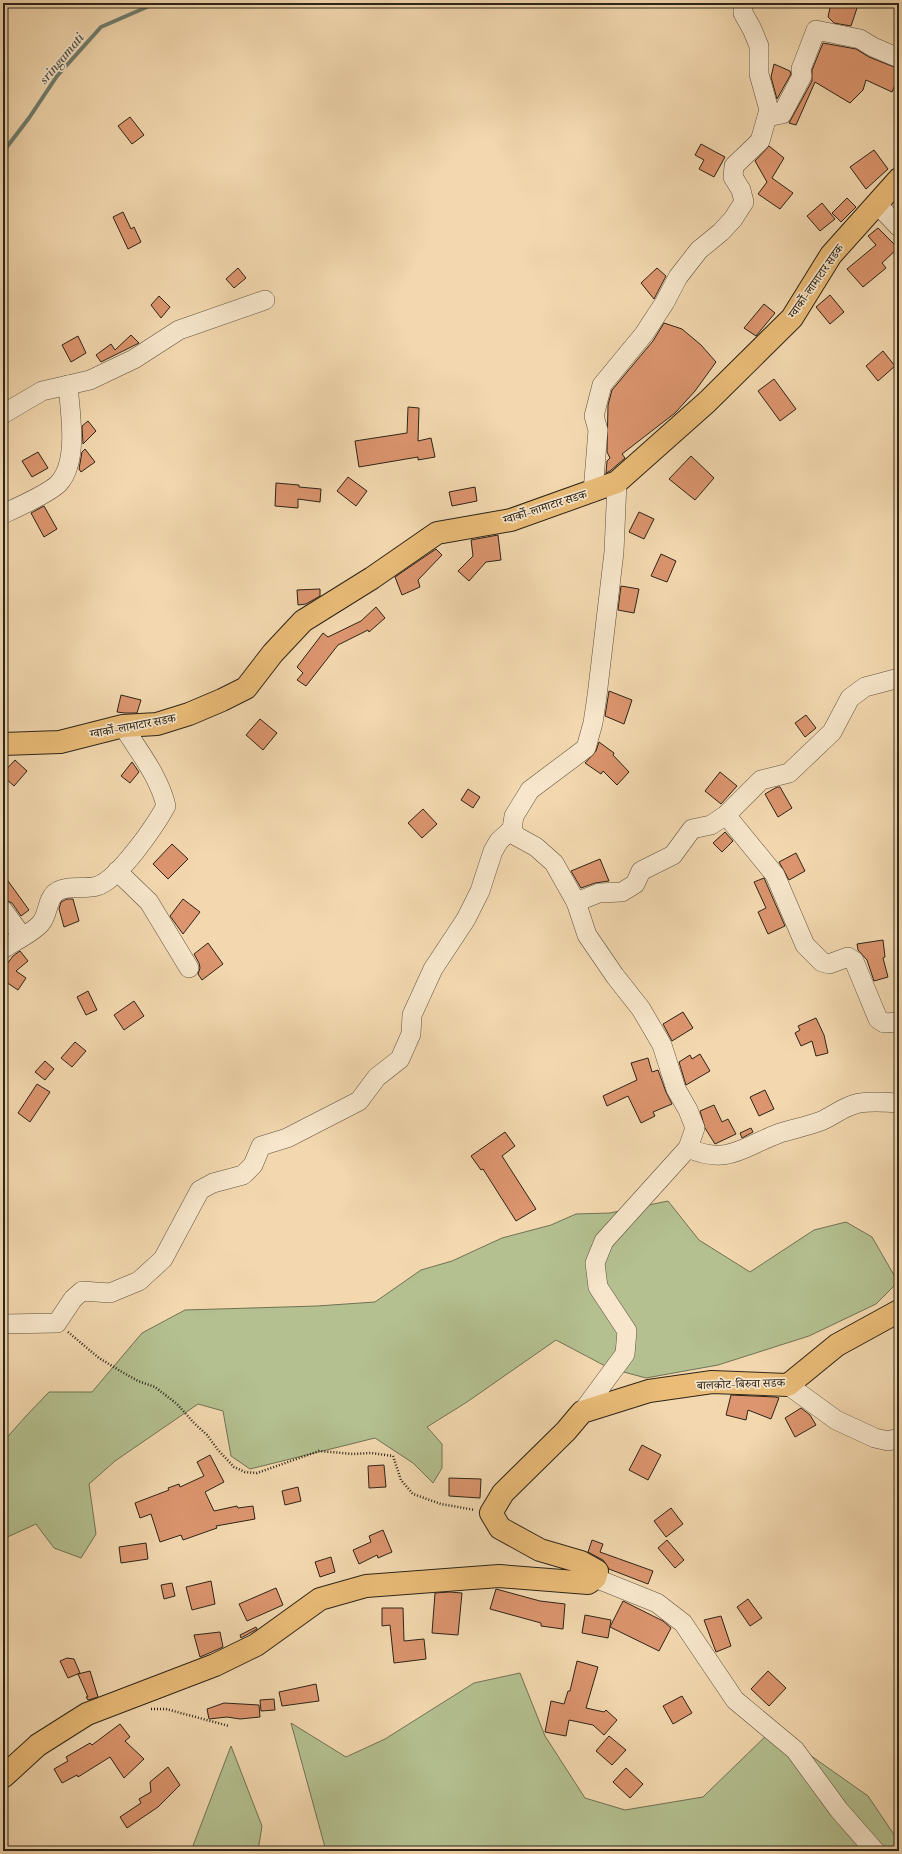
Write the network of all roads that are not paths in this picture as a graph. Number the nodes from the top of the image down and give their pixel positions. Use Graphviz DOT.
graph roads {
  1 [pos="743,3"];
  2 [pos="899,58"];
  3 [pos="767,117"];
  4 [pos="899,179"];
  5 [pos="877,204"];
  6 [pos="899,227"];
  7 [pos="265,300"];
  8 [pos="68,385"];
  9 [pos="3,414"];
  10 [pos="617,482"];
  11 [pos="592,492"];
  12 [pos="3,514"];
  13 [pos="899,678"];
  14 [pos="123,726"];
  15 [pos="3,744"];
  16 [pos="726,815"];
  17 [pos="512,829"];
  18 [pos="117,871"];
  19 [pos="576,902"];
  20 [pos="3,910"];
  21 [pos="22,936"];
  22 [pos="3,948"];
  23 [pos="189,968"];
  24 [pos="899,1022"];
  25 [pos="899,1103"];
  26 [pos="688,1148"];
  27 [pos="899,1311"];
  28 [pos="3,1324"];
  29 [pos="788,1385"];
  30 [pos="582,1412"];
  31 [pos="899,1438"];
  32 [pos="595,1578"];
  33 [pos="3,1777"];
  34 [pos="875,1851"];
  1 -- 3 [label="street"];
  2 -- 3 [label="street"];
  3 -- 11 [label="street"];
  4 -- 5 [label="main road, ग्वार्को-लामाटार सडक"];
  5 -- 6 [label="street"];
  5 -- 10 [label="main road, ग्वार्को-लामाटार सडक"];
  7 -- 8 [label="street"];
  8 -- 9 [label="street"];
  8 -- 12 [label="street"];
  10 -- 11 [label="main road, ग्वार्को-लामाटार सडक"];
  10 -- 17 [label="street"];
  11 -- 14 [label="main road, ग्वार्को-लामाटार सडक"];
  13 -- 16 [label="street"];
  14 -- 15 [label="main road, ग्वार्को-लामाटार सडक"];
  14 -- 18 [label="street"];
  16 -- 19 [label="street"];
  16 -- 24 [label="street"];
  17 -- 19 [label="street"];
  17 -- 28 [label="street"];
  18 -- 21 [label="street"];
  18 -- 23 [label="street"];
  19 -- 26 [label="street"];
  20 -- 21 [label="street"];
  21 -- 22 [label="street"];
  25 -- 26 [label="street"];
  26 -- 30 [label="street"];
  27 -- 29 [label="main road, बालकोट-बिरुवा सडक"];
  29 -- 30 [label="main road, बालकोट-बिरुवा सडक"];
  29 -- 31 [label="street"];
  30 -- 32 [label="main road"];
  32 -- 33 [label="main road"];
  32 -- 34 [label="street"];
}
